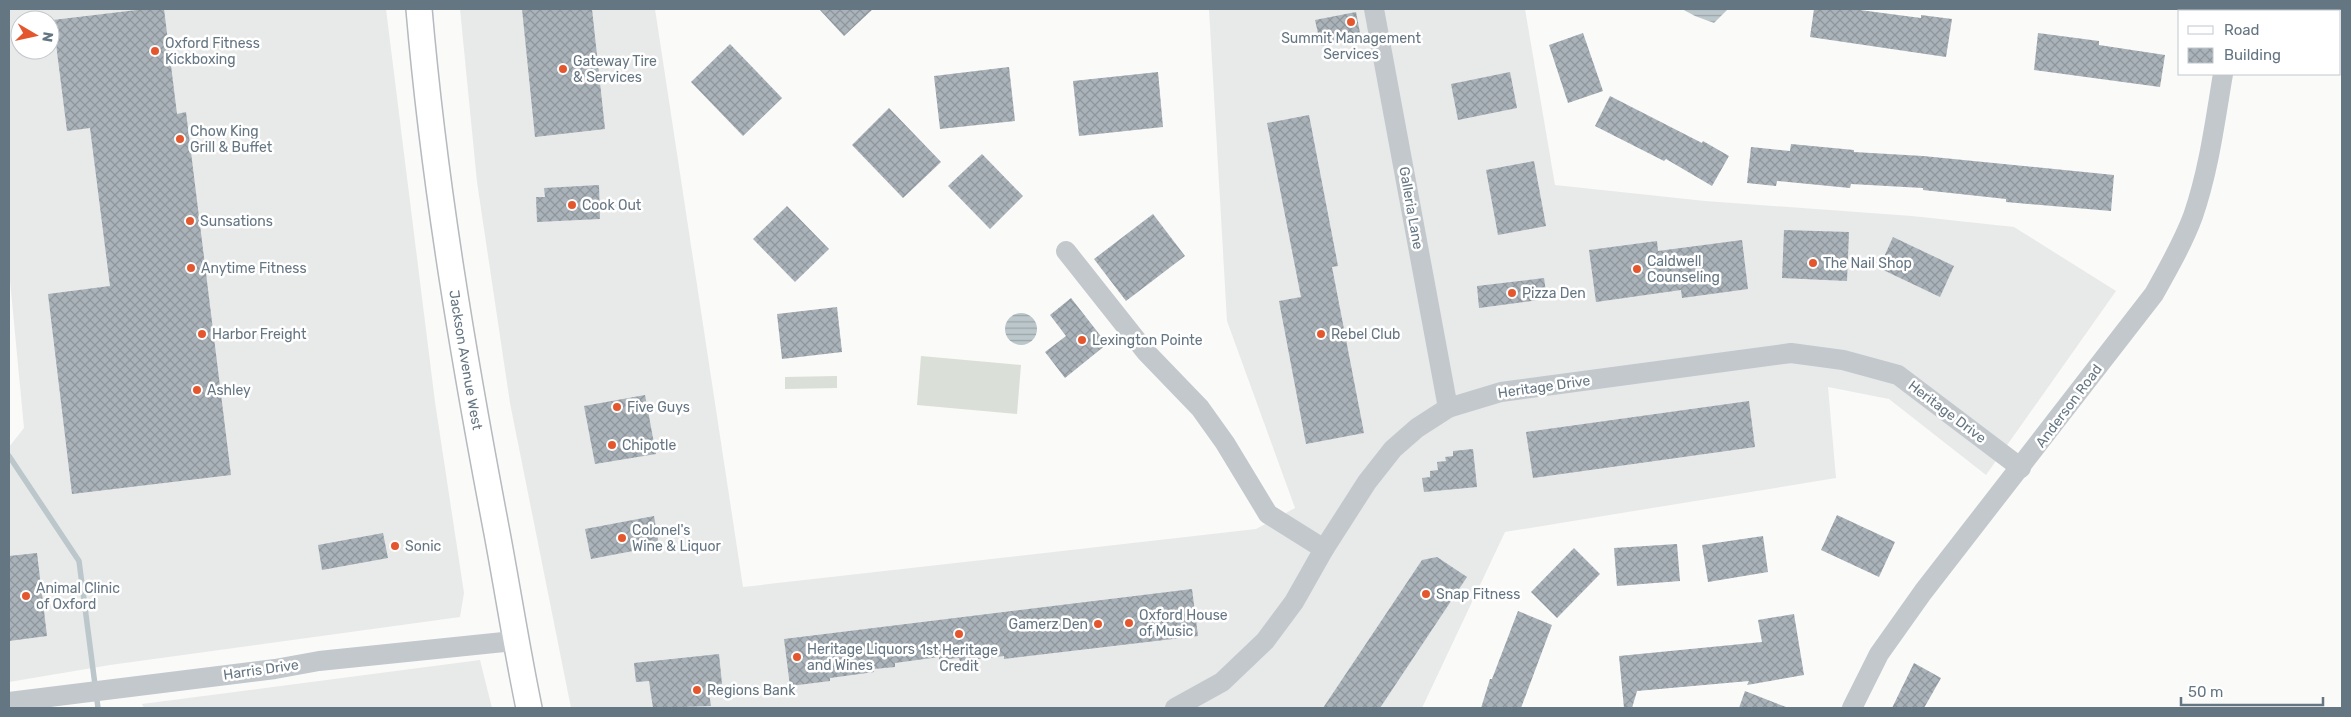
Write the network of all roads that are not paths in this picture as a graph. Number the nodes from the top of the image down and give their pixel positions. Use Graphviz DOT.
graph roads {
  1 [pos="419,9"];
  2 [pos="1374,9"];
  3 [pos="2223,75"];
  4 [pos="1066,251"];
  5 [pos="1448,408"];
  6 [pos="2021,468"];
  7 [pos="1324,549"];
  8 [pos="514,641"];
  9 [pos="9,702"];
  10 [pos="529,708"];
  11 [pos="1175,708"];
  12 [pos="1852,708"];
  1 -- 8 [label="main road, Jackson Avenue West"];
  2 -- 5 [label="street, Galleria Lane"];
  3 -- 6 [label="street, Anderson Road"];
  4 -- 7 [label="street"];
  5 -- 6 [label="street, Heritage Drive"];
  5 -- 7 [label="street, Heritage Drive"];
  6 -- 12 [label="street, Anderson Road"];
  7 -- 11 [label="street, Heritage Drive"];
  8 -- 9 [label="street, Harris Drive"];
  8 -- 10 [label="main road, Jackson Avenue West"];
}
